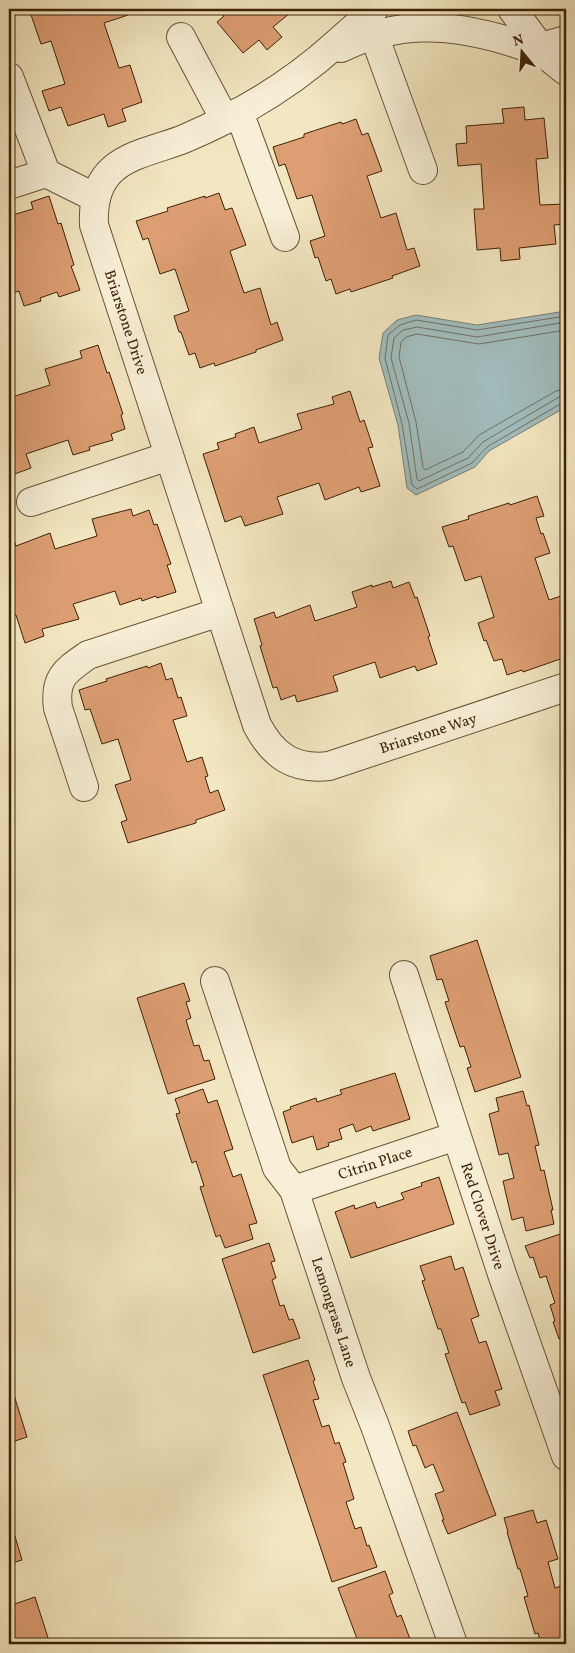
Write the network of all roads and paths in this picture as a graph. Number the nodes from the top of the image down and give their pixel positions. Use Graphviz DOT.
graph roads {
  1 [pos="374,9"];
  2 [pos="512,9"];
  3 [pos="374,35"];
  4 [pos="181,37"];
  5 [pos="555,53"];
  6 [pos="323,56"];
  7 [pos="9,77"];
  8 [pos="232,116"];
  9 [pos="423,170"];
  10 [pos="46,173"];
  11 [pos="9,185"];
  12 [pos="96,198"];
  13 [pos="285,237"];
  14 [pos="169,456"];
  15 [pos="31,502"];
  16 [pos="220,612"];
  17 [pos="566,687"];
  18 [pos="289,760"];
  19 [pos="84,787"];
  20 [pos="404,975"];
  21 [pos="215,981"];
  22 [pos="456,1136"];
  23 [pos="294,1190"];
  24 [pos="566,1456"];
  25 [pos="453,1644"];
  1 -- 6 [label="street, Briarstone Drive"];
  2 -- 5 [label="street"];
  3 -- 5 [label="street"];
  3 -- 6 [label="street"];
  3 -- 9 [label="street"];
  4 -- 8 [label="street"];
  6 -- 8 [label="street, Briarstone Drive"];
  7 -- 10 [label="street"];
  8 -- 12 [label="street, Briarstone Drive"];
  8 -- 13 [label="street"];
  10 -- 11 [label="street"];
  10 -- 12 [label="street"];
  12 -- 14 [label="street, Briarstone Drive"];
  14 -- 15 [label="street"];
  14 -- 16 [label="street, Briarstone Drive"];
  16 -- 18 [label="street, Briarstone Drive"];
  16 -- 19 [label="street"];
  17 -- 18 [label="street, Briarstone Way"];
  20 -- 22 [label="street, Red Clover Drive"];
  21 -- 23 [label="street, Lemongrass Lane"];
  22 -- 23 [label="street, Citrin Place"];
  22 -- 24 [label="street, Red Clover Drive"];
  23 -- 25 [label="street, Lemongrass Lane"];
}
